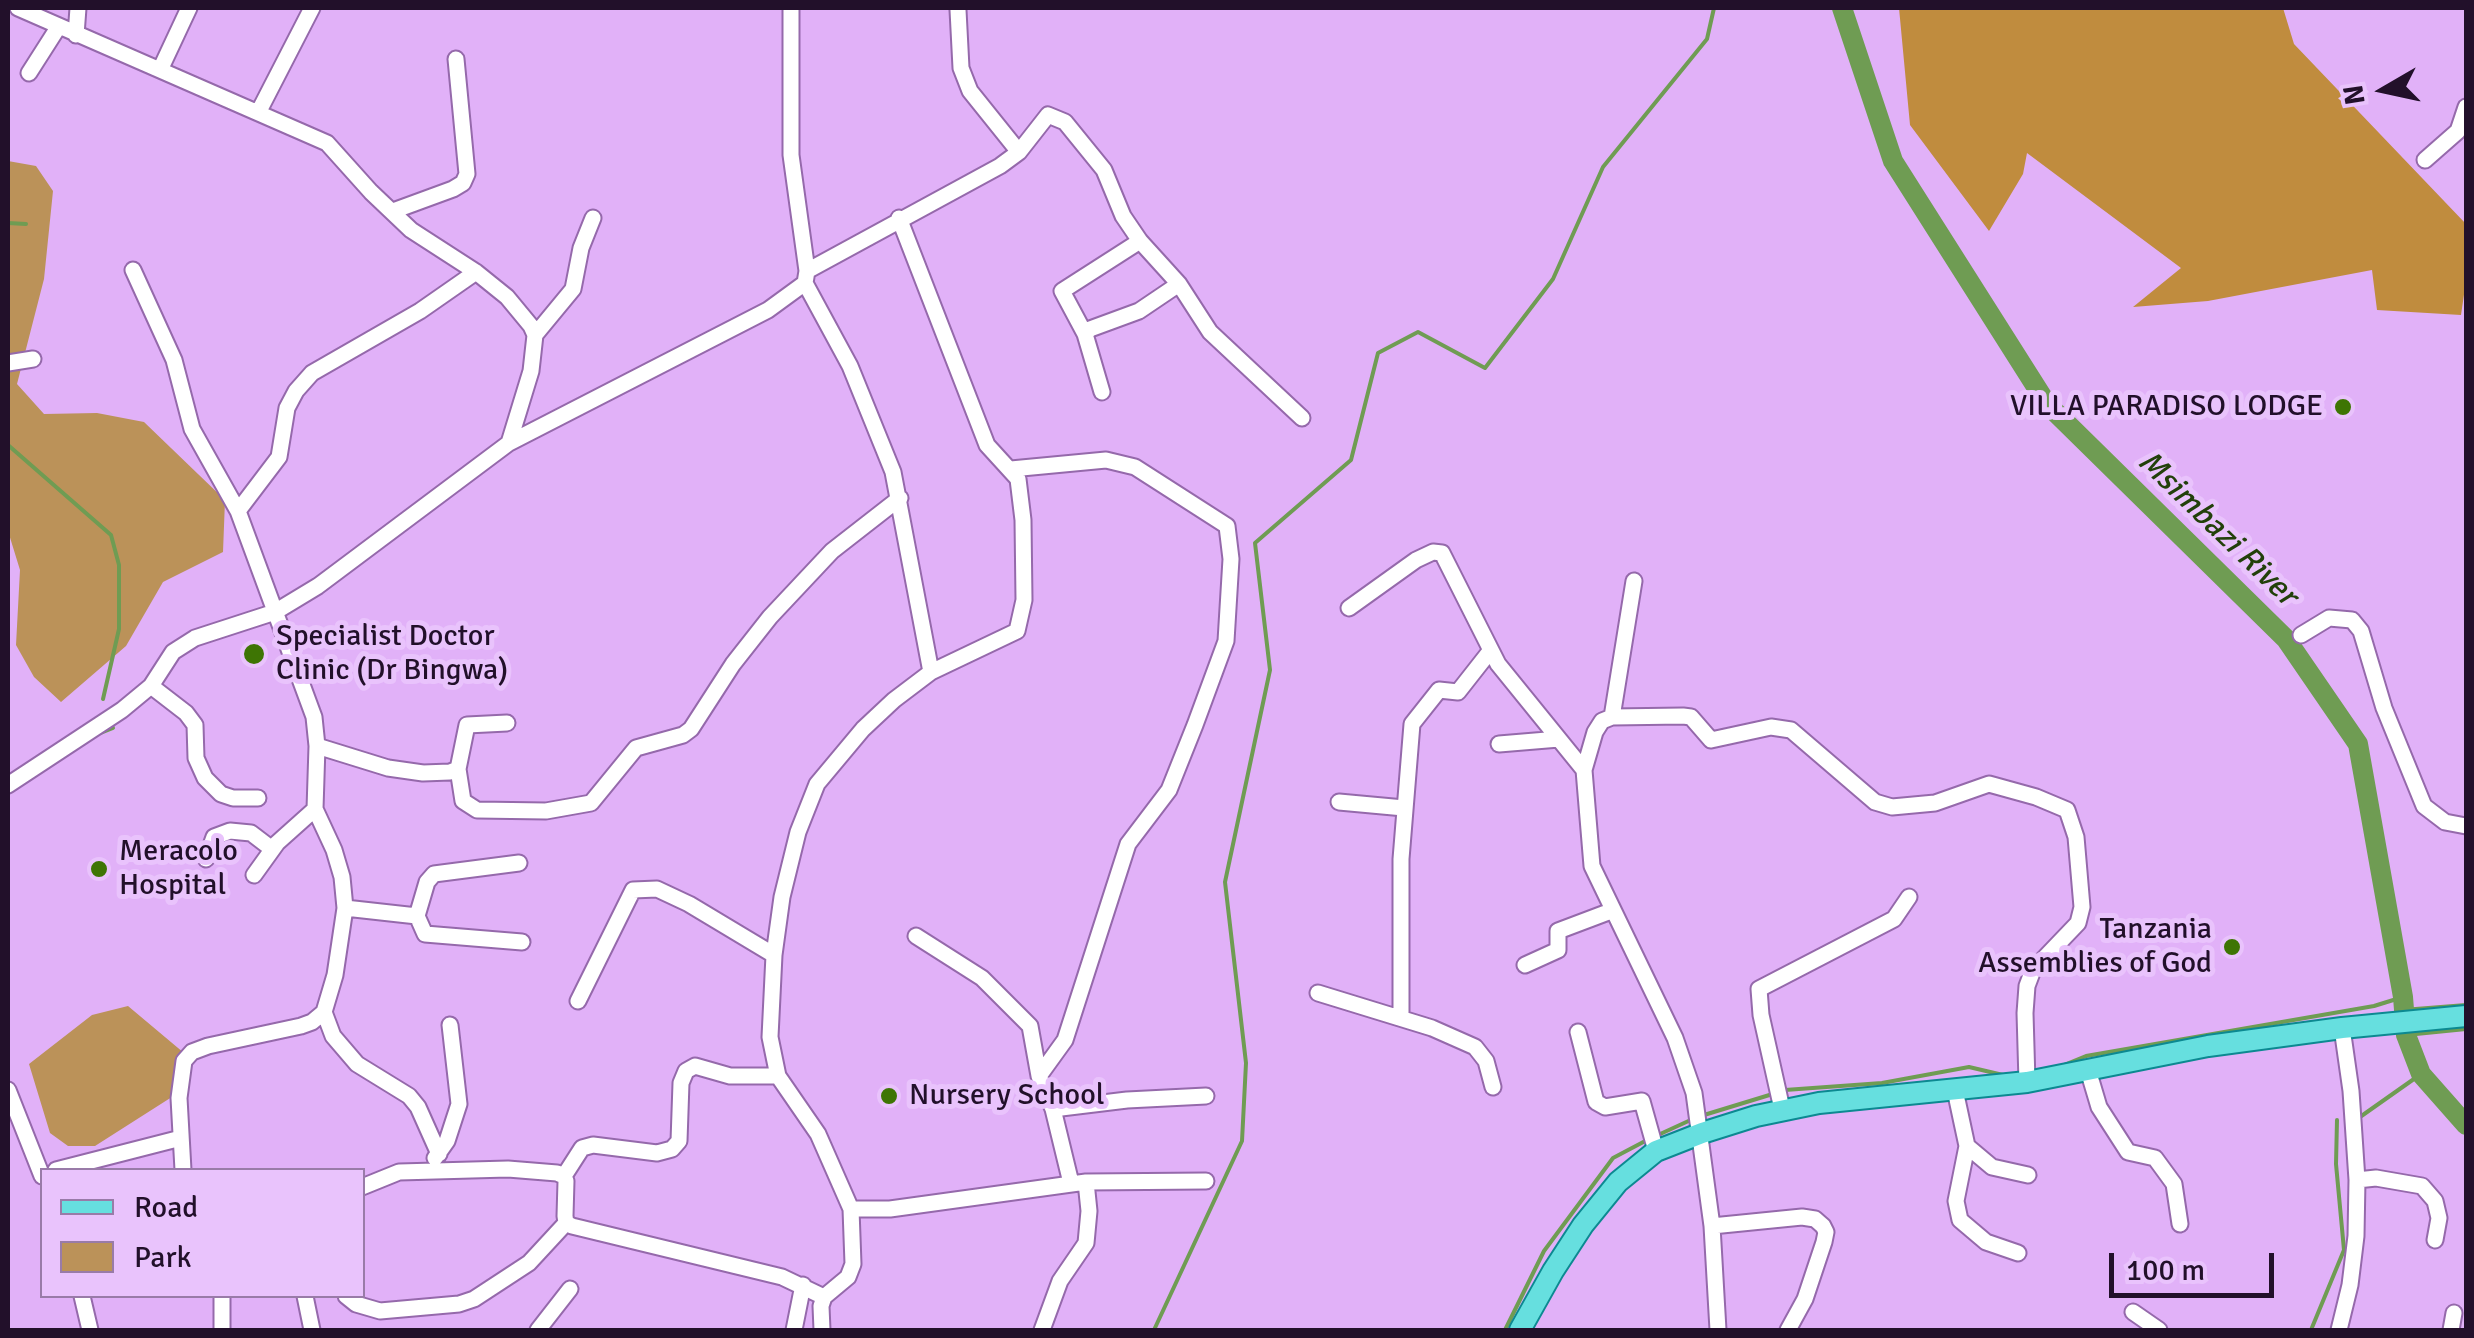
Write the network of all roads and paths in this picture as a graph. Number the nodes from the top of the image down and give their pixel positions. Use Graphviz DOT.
graph roads {
  1 [pos="18,8"];
  2 [pos="78,8"];
  3 [pos="190,8"];
  4 [pos="312,8"];
  5 [pos="790,8"];
  6 [pos="958,10"];
  7 [pos="59,26"];
  8 [pos="76,34"];
  9 [pos="456,59"];
  10 [pos="160,70"];
  11 [pos="29,72"];
  12 [pos="2466,107"];
  13 [pos="259,111"];
  14 [pos="1019,152"];
  15 [pos="2425,160"];
  16 [pos="393,211"];
  17 [pos="593,218"];
  18 [pos="899,218"];
  19 [pos="1140,241"];
  20 [pos="133,270"];
  21 [pos="476,272"];
  22 [pos="806,277"];
  23 [pos="1180,284"];
  24 [pos="1084,334"];
  25 [pos="535,336"];
  26 [pos="32,359"];
  27 [pos="8,363"];
  28 [pos="1102,392"];
  29 [pos="1302,418"];
  30 [pos="509,443"];
  31 [pos="1012,469"];
  32 [pos="900,498"];
  33 [pos="238,511"];
  34 [pos="1634,581"];
  35 [pos="1349,608"];
  36 [pos="275,612"];
  37 [pos="2301,635"];
  38 [pos="1491,650"];
  39 [pos="931,672"];
  40 [pos="151,686"];
  41 [pos="1612,716"];
  42 [pos="507,723"];
  43 [pos="1559,739"];
  44 [pos="1499,744"];
  45 [pos="317,746"];
  46 [pos="458,769"];
  47 [pos="1584,770"];
  48 [pos="8,785"];
  49 [pos="258,798"];
  50 [pos="1340,802"];
  51 [pos="1404,808"];
  52 [pos="315,809"];
  53 [pos="2466,826"];
  54 [pos="272,850"];
  55 [pos="206,859"];
  56 [pos="519,864"];
  57 [pos="254,875"];
  58 [pos="1909,898"];
  59 [pos="345,908"];
  60 [pos="1611,910"];
  61 [pos="417,916"];
  62 [pos="916,936"];
  63 [pos="522,942"];
  64 [pos="774,955"];
  65 [pos="1525,965"];
  66 [pos="1318,993"];
  67 [pos="578,1000"];
  68 [pos="324,1012"];
  69 [pos="2459,1017"];
  70 [pos="1400,1018"];
  71 [pos="450,1025"];
  72 [pos="2342,1028"];
  73 [pos="1578,1032"];
  74 [pos="2088,1070"];
  75 [pos="778,1076"];
  76 [pos="1038,1076"];
  77 [pos="2027,1082"];
  78 [pos="1493,1087"];
  79 [pos="1955,1090"];
  80 [pos="1206,1096"];
  81 [pos="9,1101"];
  82 [pos="1782,1109"];
  83 [pos="1054,1110"];
  84 [pos="1702,1133"];
  85 [pos="182,1138"];
  86 [pos="1967,1146"];
  87 [pos="1656,1151"];
  88 [pos="439,1154"];
  89 [pos="64,1168"];
  90 [pos="183,1168"];
  91 [pos="40,1171"];
  92 [pos="421,1171"];
  93 [pos="2028,1175"];
  94 [pos="564,1176"];
  95 [pos="2357,1180"];
  96 [pos="1206,1181"];
  97 [pos="1078,1183"];
  98 [pos="365,1186"];
  99 [pos="852,1209"];
  100 [pos="566,1223"];
  101 [pos="2180,1224"];
  102 [pos="1712,1226"];
  103 [pos="2435,1240"];
  104 [pos="2018,1253"];
  105 [pos="803,1285"];
  106 [pos="570,1289"];
  107 [pos="824,1297"];
  108 [pos="82,1298"];
  109 [pos="222,1298"];
  110 [pos="305,1298"];
  111 [pos="348,1298"];
  112 [pos="2133,1312"];
  113 [pos="2454,1313"];
  114 [pos="90,1330"];
  115 [pos="222,1330"];
  116 [pos="312,1330"];
  117 [pos="538,1330"];
  118 [pos="794,1330"];
  119 [pos="822,1330"];
  120 [pos="1042,1330"];
  121 [pos="1520,1330"];
  122 [pos="1718,1330"];
  123 [pos="1788,1330"];
  124 [pos="2159,1330"];
  125 [pos="2339,1330"];
  126 [pos="2451,1330"];
  1 -- 7 [label="street"];
  2 -- 8 [label="street"];
  3 -- 10 [label="street"];
  4 -- 13 [label="street"];
  5 -- 22 [label="street"];
  6 -- 14 [label="street"];
  7 -- 8 [label="street"];
  7 -- 11 [label="street"];
  8 -- 10 [label="street"];
  9 -- 16 [label="street"];
  10 -- 13 [label="street"];
  12 -- 15 [label="street"];
  13 -- 16 [label="street"];
  14 -- 18 [label="street"];
  14 -- 19 [label="street"];
  16 -- 21 [label="street"];
  17 -- 25 [label="street"];
  18 -- 22 [label="street"];
  18 -- 31 [label="street"];
  19 -- 23 [label="street"];
  19 -- 24 [label="street"];
  20 -- 33 [label="street"];
  21 -- 25 [label="street"];
  21 -- 33 [label="street"];
  22 -- 30 [label="street"];
  22 -- 32 [label="street"];
  23 -- 24 [label="street"];
  23 -- 29 [label="street"];
  24 -- 28 [label="street"];
  25 -- 30 [label="street"];
  26 -- 27 [label="street"];
  30 -- 36 [label="street"];
  31 -- 39 [label="street"];
  31 -- 76 [label="street"];
  32 -- 39 [label="street"];
  32 -- 46 [label="street"];
  33 -- 36 [label="street"];
  34 -- 41 [label="street"];
  35 -- 38 [label="street"];
  36 -- 40 [label="street"];
  36 -- 45 [label="street"];
  37 -- 53 [label="street"];
  38 -- 43 [label="street"];
  38 -- 51 [label="street"];
  39 -- 64 [label="street"];
  40 -- 48 [label="street"];
  40 -- 49 [label="street"];
  41 -- 47 [label="street"];
  41 -- 77 [label="street"];
  42 -- 46 [label="street"];
  43 -- 44 [label="street"];
  43 -- 47 [label="street"];
  45 -- 46 [label="street"];
  45 -- 52 [label="street"];
  47 -- 60 [label="street"];
  50 -- 51 [label="street"];
  51 -- 70 [label="street"];
  52 -- 54 [label="street"];
  52 -- 59 [label="street"];
  54 -- 55 [label="street"];
  54 -- 57 [label="street"];
  56 -- 61 [label="street"];
  58 -- 82 [label="street"];
  59 -- 61 [label="street"];
  59 -- 68 [label="street"];
  60 -- 65 [label="street"];
  60 -- 84 [label="street"];
  61 -- 63 [label="street"];
  62 -- 76 [label="street"];
  64 -- 67 [label="street"];
  64 -- 75 [label="street"];
  66 -- 70 [label="street"];
  68 -- 85 [label="street"];
  68 -- 88 [label="street"];
  69 -- 72 [label="main road"];
  70 -- 78 [label="street"];
  71 -- 88 [label="street"];
  72 -- 74 [label="main road"];
  72 -- 95 [label="street"];
  73 -- 87 [label="street"];
  74 -- 77 [label="main road"];
  74 -- 101 [label="street"];
  75 -- 94 [label="street"];
  75 -- 99 [label="street"];
  76 -- 83 [label="street"];
  77 -- 79 [label="main road"];
  79 -- 82 [label="main road"];
  79 -- 86 [label="street"];
  80 -- 83 [label="street"];
  81 -- 91 [label="street"];
  82 -- 84 [label="main road"];
  83 -- 97 [label="street"];
  84 -- 87 [label="main road"];
  84 -- 102 [label="street"];
  85 -- 89 [label="street"];
  85 -- 90 [label="street"];
  86 -- 93 [label="street"];
  86 -- 104 [label="street"];
  87 -- 121 [label="main road"];
  88 -- 92 [label="street"];
  92 -- 94 [label="street"];
  92 -- 98 [label="street"];
  94 -- 100 [label="street"];
  95 -- 103 [label="street"];
  95 -- 125 [label="street"];
  96 -- 97 [label="street"];
  97 -- 99 [label="street"];
  97 -- 120 [label="street"];
  99 -- 107 [label="street"];
  100 -- 105 [label="street"];
  100 -- 111 [label="street"];
  102 -- 122 [label="street"];
  102 -- 123 [label="street"];
  105 -- 107 [label="street"];
  105 -- 118 [label="street"];
  106 -- 117 [label="street"];
  107 -- 119 [label="street"];
  108 -- 114 [label="street"];
  109 -- 115 [label="street"];
  110 -- 116 [label="street"];
  112 -- 124 [label="street"];
  113 -- 126 [label="street"];
}
